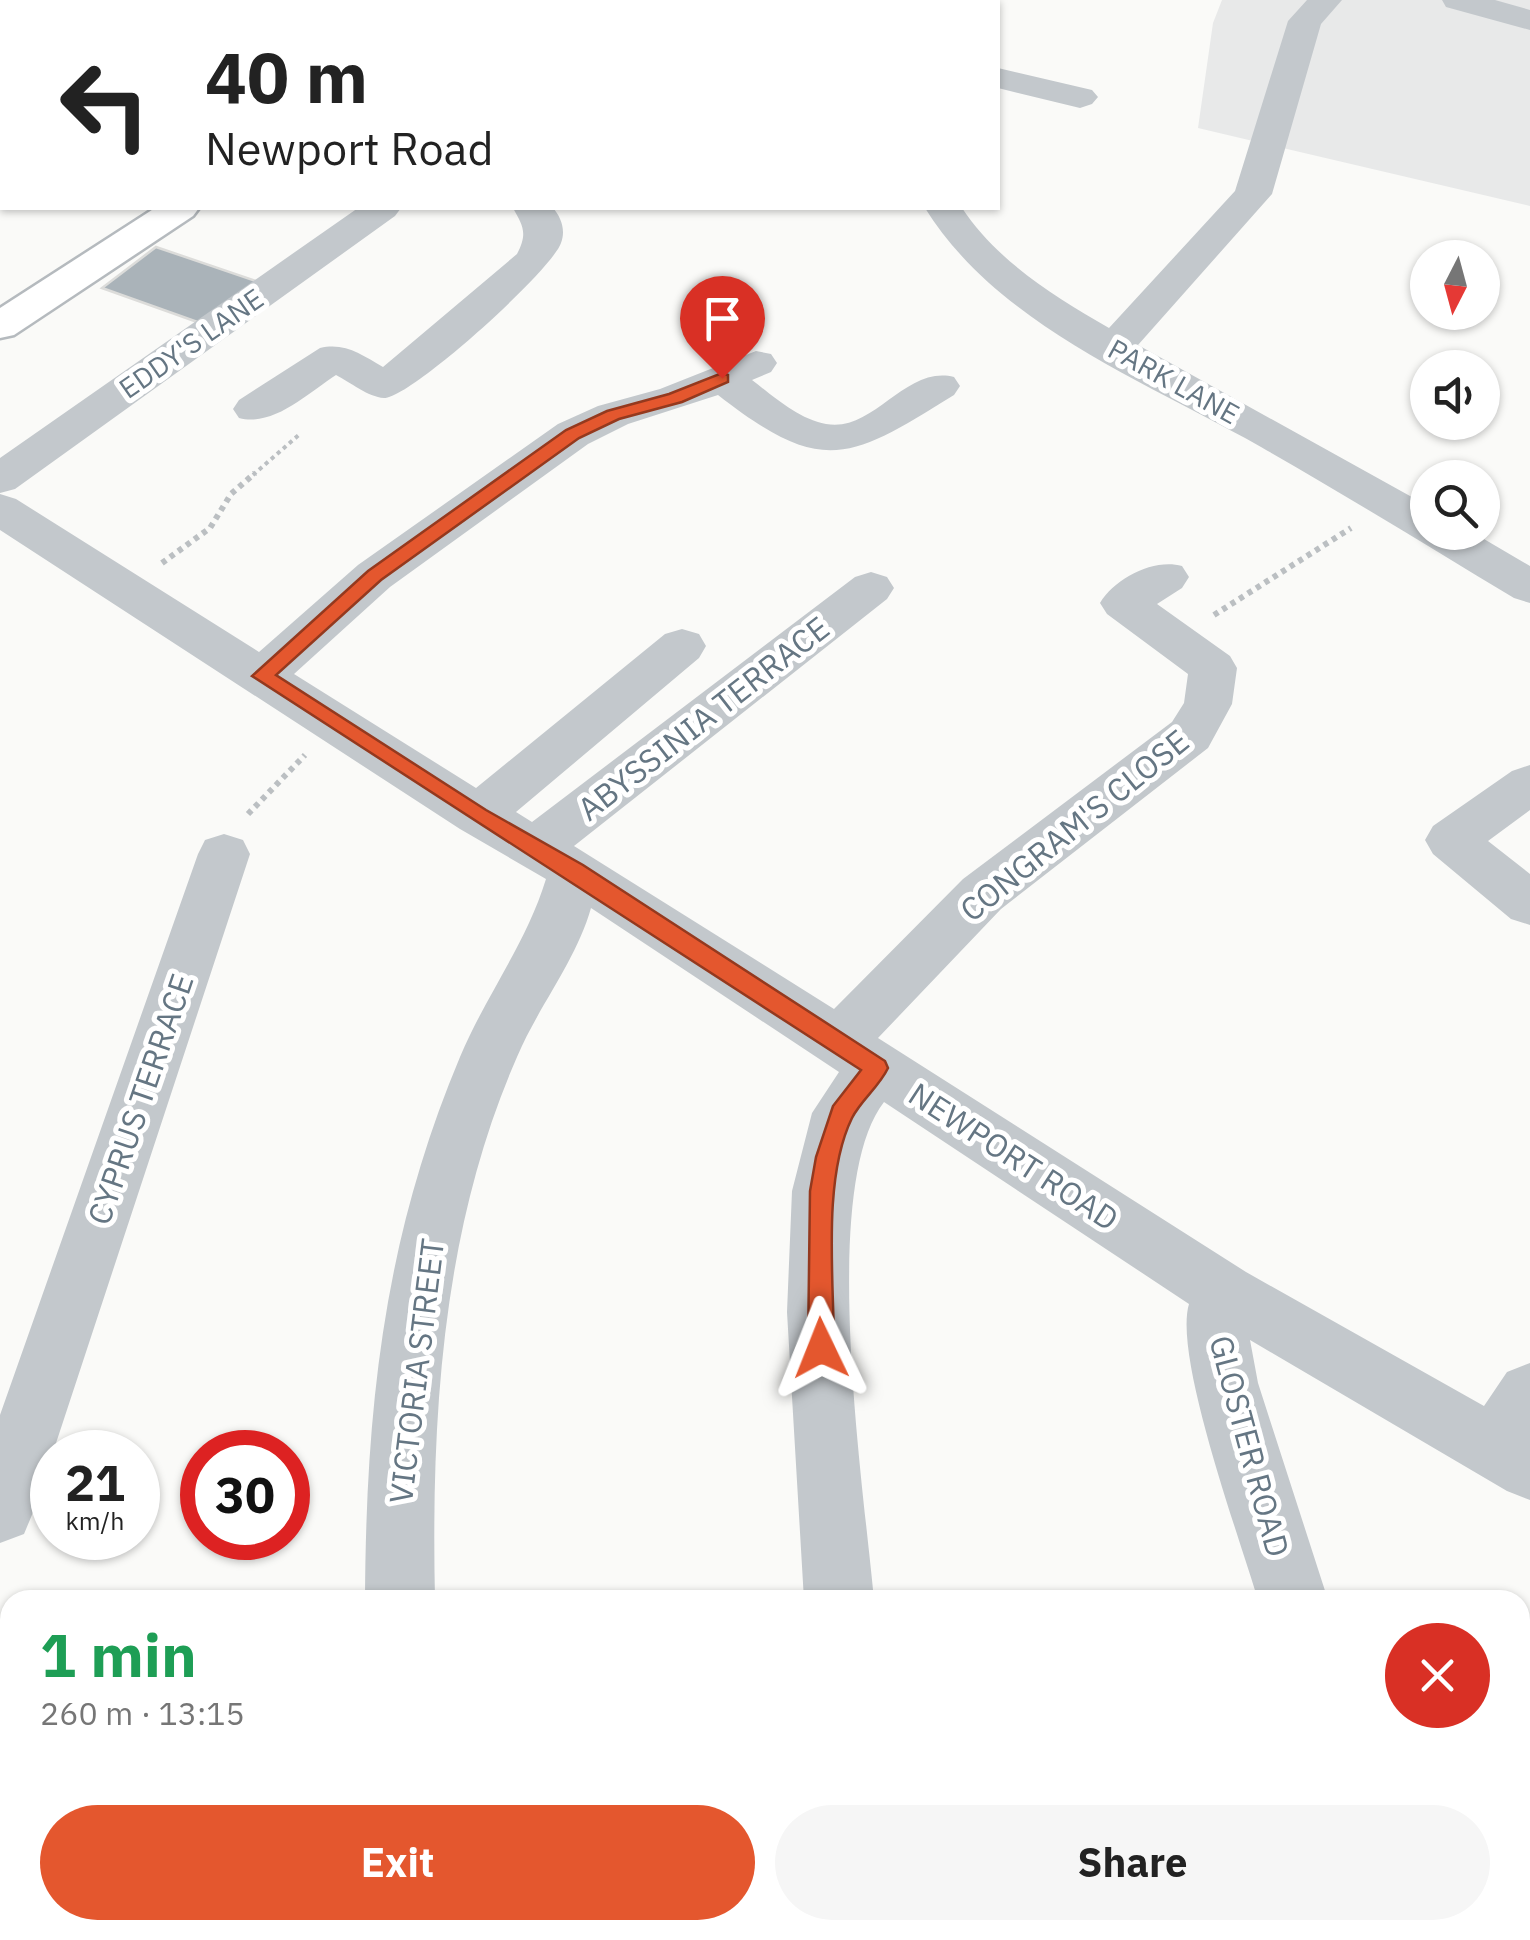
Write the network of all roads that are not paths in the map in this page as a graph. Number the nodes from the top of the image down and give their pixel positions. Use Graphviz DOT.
graph roads {
  1 [pos="1326,0"];
  2 [pos="1458,0"];
  3 [pos="1530,20"];
  4 [pos="1000,78"];
  5 [pos="1080,97"];
  6 [pos="177,210"];
  7 [pos="379,210"];
  8 [pos="533,210"];
  9 [pos="945,210"];
  10 [pos="0,326"];
  11 [pos="1113,348"];
  12 [pos="939,386"];
  13 [pos="254,409"];
  14 [pos="0,479"];
  15 [pos="0,509"];
  16 [pos="1409,515"];
  17 [pos="1467,550"];
  18 [pos="1166,577"];
  19 [pos="1530,587"];
  20 [pos="871,588"];
  21 [pos="682,646"];
  22 [pos="262,676"];
  23 [pos="1530,784"];
  24 [pos="478,815"];
  25 [pos="224,854"];
  26 [pos="555,859"];
  27 [pos="1530,904"];
  28 [pos="858,1054"];
  29 [pos="1224,1292"];
  30 [pos="1518,1436"];
  31 [pos="0,1510"];
  32 [pos="400,1590"];
  33 [pos="838,1590"];
  34 [pos="1290,1590"];
  1 -- 11 [label="street"];
  2 -- 3 [label="street"];
  4 -- 5 [label="street"];
  6 -- 10 [label="main road"];
  7 -- 14 [label="street, EDDY'S LANE"];
  8 -- 13 [label="street"];
  9 -- 11 [label="street, PARK LANE"];
  11 -- 16 [label="street, PARK LANE"];
  12 -- 22 [label="street"];
  15 -- 22 [label="street, NEWPORT ROAD"];
  17 -- 19 [label="street"];
  18 -- 28 [label="street, CONGRAM'S CLOSE"];
  20 -- 26 [label="street, ABYSSINIA TERRACE"];
  21 -- 24 [label="street"];
  22 -- 24 [label="street, NEWPORT ROAD"];
  23 -- 27 [label="street"];
  24 -- 26 [label="street, NEWPORT ROAD"];
  25 -- 31 [label="street, CYPRUS TERRACE"];
  26 -- 28 [label="street, NEWPORT ROAD"];
  26 -- 32 [label="street, VICTORIA STREET"];
  28 -- 29 [label="street, NEWPORT ROAD"];
  28 -- 33 [label="street"];
  29 -- 30 [label="street, NEWPORT ROAD"];
  29 -- 34 [label="street, GLOSTER ROAD"];
}
